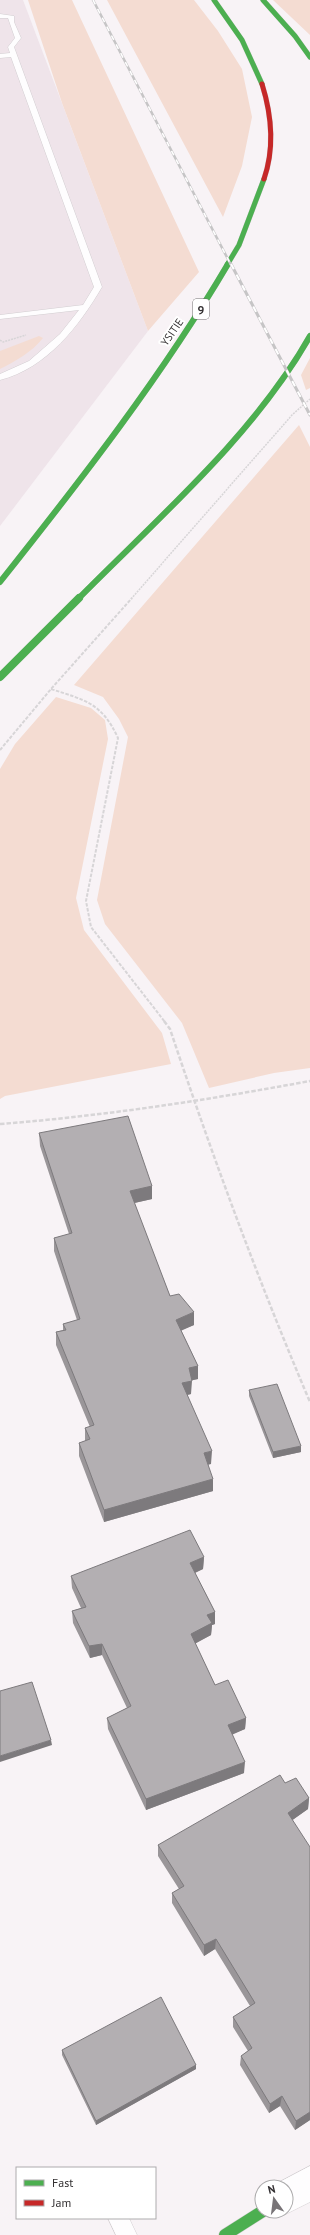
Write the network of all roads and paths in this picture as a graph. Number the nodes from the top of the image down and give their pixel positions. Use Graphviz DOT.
graph roads {
  1 [pos="214,0"];
  2 [pos="263,0"];
  3 [pos="0,16"];
  4 [pos="8,49"];
  5 [pos="0,56"];
  6 [pos="310,58"];
  7 [pos="86,307"];
  8 [pos="0,317"];
  9 [pos="310,336"];
  10 [pos="0,340"];
  11 [pos="3,342"];
  12 [pos="0,377"];
  13 [pos="310,399"];
  14 [pos="0,582"];
  15 [pos="0,677"];
  16 [pos="51,689"];
  17 [pos="0,750"];
  18 [pos="310,1081"];
  19 [pos="194,1102"];
  20 [pos="0,1124"];
  21 [pos="310,1402"];
  22 [pos="310,2184"];
  23 [pos="294,2193"];
  24 [pos="254,2217"];
  25 [pos="119,2219"];
  26 [pos="127,2235"];
  27 [pos="225,2235"];
  1 -- 14 [label="main road, YSITIE / 9"];
  2 -- 6 [label="main road"];
  3 -- 4 [label="lane"];
  4 -- 5 [label="lane"];
  4 -- 7 [label="lane"];
  7 -- 8 [label="lane"];
  7 -- 12 [label="lane"];
  9 -- 15 [label="main road"];
  10 -- 11 [label="path"];
  13 -- 16 [label="path"];
  16 -- 17 [label="path"];
  16 -- 19 [label="path"];
  18 -- 19 [label="path"];
  19 -- 20 [label="path"];
  19 -- 21 [label="path"];
  22 -- 23 [label="street"];
  24 -- 27 [label="main road"];
  25 -- 26 [label="lane"];
}
